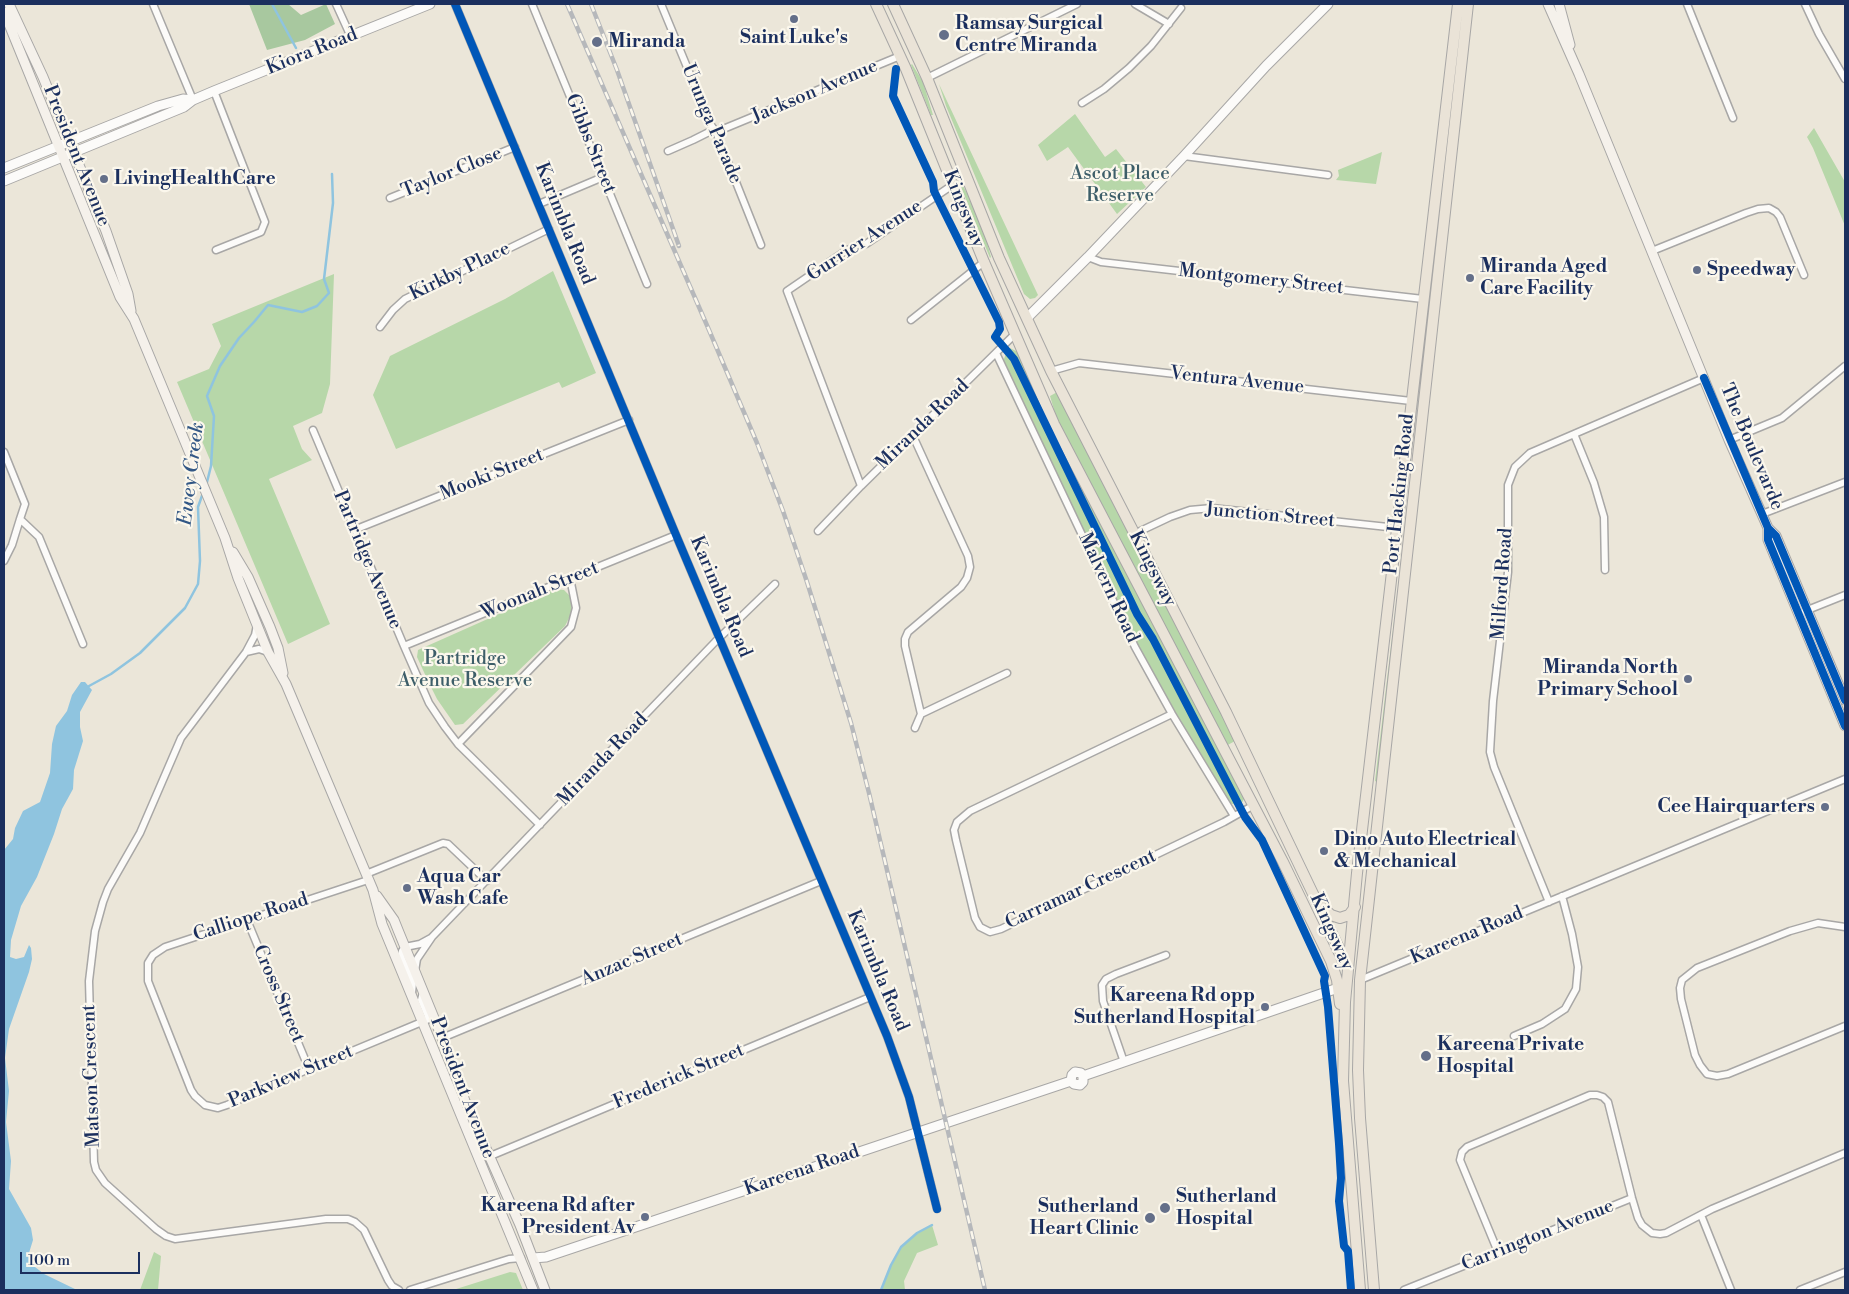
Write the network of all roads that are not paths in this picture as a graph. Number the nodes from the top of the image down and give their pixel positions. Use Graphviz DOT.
graph roads {
  1 [pos="9,4"];
  2 [pos="153,4"];
  3 [pos="336,4"];
  4 [pos="430,4"];
  5 [pos="455,4"];
  6 [pos="532,4"];
  7 [pos="661,4"];
  8 [pos="876,4"];
  9 [pos="893,4"];
  10 [pos="1077,4"];
  11 [pos="1135,4"];
  12 [pos="1328,4"];
  13 [pos="1458,4"];
  14 [pos="1468,4"];
  15 [pos="1548,4"];
  16 [pos="1559,4"];
  17 [pos="1687,4"];
  18 [pos="1805,4"];
  19 [pos="1181,8"];
  20 [pos="4,12"];
  21 [pos="1169,24"];
  22 [pos="351,36"];
  23 [pos="915,51"];
  24 [pos="900,56"];
  25 [pos="1579,74"];
  26 [pos="927,78"];
  27 [pos="1845,79"];
  28 [pos="214,91"];
  29 [pos="193,100"];
  30 [pos="1082,103"];
  31 [pos="1733,118"];
  32 [pos="715,131"];
  33 [pos="70,142"];
  34 [pos="58,146"];
  35 [pos="515,147"];
  36 [pos="668,151"];
  37 [pos="74,153"];
  38 [pos="1184,156"];
  39 [pos="63,158"];
  40 [pos="4,168"];
  41 [pos="1328,175"];
  42 [pos="968,176"];
  43 [pos="603,177"];
  44 [pos="4,182"];
  45 [pos="954,184"];
  46 [pos="390,198"];
  47 [pos="539,204"];
  48 [pos="549,228"];
  49 [pos="761,245"];
  50 [pos="216,250"];
  51 [pos="1652,251"];
  52 [pos="1088,257"];
  53 [pos="984,262"];
  54 [pos="1804,275"];
  55 [pos="647,284"];
  56 [pos="1424,299"];
  57 [pos="1435,300"];
  58 [pos="131,313"];
  59 [pos="1026,318"];
  60 [pos="911,320"];
  61 [pos="380,327"];
  62 [pos="1015,334"];
  63 [pos="996,353"];
  64 [pos="1845,366"];
  65 [pos="1051,371"];
  66 [pos="1704,378"];
  67 [pos="1411,401"];
  68 [pos="1424,402"];
  69 [pos="629,420"];
  70 [pos="313,430"];
  71 [pos="1574,434"];
  72 [pos="913,436"];
  73 [pos="1729,440"];
  74 [pos="4,452"];
  75 [pos="1845,482"];
  76 [pos="861,486"];
  77 [pos="1762,514"];
  78 [pos="20,519"];
  79 [pos="1397,528"];
  80 [pos="1410,529"];
  81 [pos="354,530"];
  82 [pos="818,531"];
  83 [pos="1134,534"];
  84 [pos="676,535"];
  85 [pos="225,538"];
  86 [pos="4,561"];
  87 [pos="1605,570"];
  88 [pos="570,578"];
  89 [pos="775,584"];
  90 [pos="1845,595"];
  91 [pos="1803,612"];
  92 [pos="256,625"];
  93 [pos="719,638"];
  94 [pos="83,644"];
  95 [pos="404,646"];
  96 [pos="246,652"];
  97 [pos="268,652"];
  98 [pos="1007,673"];
  99 [pos="286,684"];
  100 [pos="1845,700"];
  101 [pos="921,714"];
  102 [pos="1172,714"];
  103 [pos="1845,726"];
  104 [pos="915,728"];
  105 [pos="458,744"];
  106 [pos="1845,779"];
  107 [pos="1268,798"];
  108 [pos="1254,805"];
  109 [pos="1234,816"];
  110 [pos="540,826"];
  111 [pos="367,877"];
  112 [pos="487,880"];
  113 [pos="821,881"];
  114 [pos="372,890"];
  115 [pos="1562,896"];
  116 [pos="1316,900"];
  117 [pos="1549,902"];
  118 [pos="1355,907"];
  119 [pos="247,920"];
  120 [pos="1845,927"];
  121 [pos="432,937"];
  122 [pos="405,947"];
  123 [pos="1166,955"];
  124 [pos="1348,968"];
  125 [pos="147,971"];
  126 [pos="415,971"];
  127 [pos="1349,984"];
  128 [pos="423,991"];
  129 [pos="412,993"];
  130 [pos="870,997"];
  131 [pos="424,1022"];
  132 [pos="1845,1026"];
  133 [pos="1514,1036"];
  134 [pos="442,1038"];
  135 [pos="1124,1062"];
  136 [pos="309,1069"];
  137 [pos="918,1131"];
  138 [pos="1845,1153"];
  139 [pos="488,1157"];
  140 [pos="1632,1198"];
  141 [pos="937,1210"];
  142 [pos="1701,1215"];
  143 [pos="1498,1252"];
  144 [pos="521,1258"];
  145 [pos="533,1258"];
  146 [pos="1845,1272"];
  147 [pos="399,1290"];
  148 [pos="410,1290"];
  149 [pos="533,1290"];
  150 [pos="545,1290"];
  151 [pos="1360,1290"];
  152 [pos="1374,1290"];
  153 [pos="1404,1290"];
  154 [pos="1731,1290"];
  155 [pos="1800,1290"];
  1 -- 33 [label="main road, President Avenue"];
  2 -- 29 [label="street"];
  3 -- 22 [label="street"];
  4 -- 22 [label="street, Kiora Road"];
  5 -- 35 [label="street, Karimbla Road"];
  6 -- 43 [label="street, Gibbs Street"];
  7 -- 32 [label="street, Urunga Parade"];
  8 -- 24 [label="main road, Kingsway"];
  9 -- 23 [label="main road, Kingsway"];
  10 -- 26 [label="street"];
  11 -- 21 [label="street"];
  12 -- 38 [label="street"];
  13 -- 56 [label="main road, Port Hacking Road"];
  14 -- 57 [label="main road, Port Hacking Road"];
  15 -- 25 [label="main road, The Boulevarde"];
  16 -- 25 [label="main road, The Boulevarde"];
  17 -- 31 [label="street"];
  18 -- 27 [label="street"];
  19 -- 21 [label="street"];
  20 -- 34 [label="main road, President Avenue"];
  21 -- 30 [label="street"];
  22 -- 28 [label="street, Kiora Road"];
  23 -- 24 [label="main road, Jackson Avenue"];
  23 -- 26 [label="main road, Kingsway"];
  24 -- 32 [label="street, Jackson Avenue"];
  24 -- 45 [label="main road, Kingsway"];
  25 -- 51 [label="main road, The Boulevarde"];
  26 -- 42 [label="main road, Kingsway"];
  28 -- 29 [label="street, Kiora Road"];
  28 -- 50 [label="street"];
  29 -- 33 [label="street, Kiora Road"];
  29 -- 37 [label="street, Kiora Road"];
  32 -- 36 [label="street, Jackson Avenue"];
  32 -- 49 [label="street, Urunga Parade"];
  33 -- 34 [label="street, Kiora Road"];
  33 -- 37 [label="main road, President Avenue"];
  34 -- 39 [label="main road, President Avenue"];
  34 -- 40 [label="street, Kiora Road"];
  35 -- 46 [label="street, Taylor Close"];
  35 -- 47 [label="street, Karimbla Road"];
  37 -- 39 [label="street, Kiora Road"];
  37 -- 58 [label="main road, President Avenue"];
  38 -- 41 [label="street"];
  38 -- 52 [label="street"];
  39 -- 44 [label="street, Kiora Road"];
  39 -- 58 [label="main road, President Avenue"];
  42 -- 45 [label="main road, Gurrier Avenue"];
  42 -- 59 [label="main road, Kingsway"];
  43 -- 47 [label="street"];
  43 -- 55 [label="street, Gibbs Street"];
  45 -- 53 [label="main road, Kingsway"];
  45 -- 76 [label="street, Gurrier Avenue"];
  47 -- 48 [label="street, Karimbla Road"];
  48 -- 61 [label="street, Kirkby Place"];
  48 -- 69 [label="street, Karimbla Road"];
  51 -- 54 [label="street"];
  51 -- 66 [label="main road, The Boulevarde"];
  52 -- 56 [label="street, Montgomery Street"];
  52 -- 59 [label="street"];
  53 -- 60 [label="street"];
  53 -- 62 [label="main road, Kingsway"];
  56 -- 57 [label="main road, Montgomery Street"];
  56 -- 67 [label="main road, Port Hacking Road"];
  57 -- 68 [label="main road, Port Hacking Road"];
  58 -- 85 [label="main road, President Avenue"];
  59 -- 62 [label="main road, Miranda Road"];
  59 -- 65 [label="main road, Kingsway"];
  62 -- 63 [label="street, Miranda Road"];
  62 -- 108 [label="main road, Kingsway"];
  63 -- 72 [label="street, Miranda Road"];
  63 -- 102 [label="street, Malvern Road"];
  64 -- 73 [label="street"];
  65 -- 67 [label="street, Ventura Avenue"];
  65 -- 83 [label="main road, Kingsway"];
  66 -- 71 [label="street, Milford Road"];
  66 -- 73 [label="main road, The Boulevarde"];
  67 -- 68 [label="main road, Ventura Avenue"];
  67 -- 79 [label="main road, Port Hacking Road"];
  68 -- 80 [label="main road, Port Hacking Road"];
  69 -- 81 [label="street, Mooki Street"];
  69 -- 84 [label="street, Karimbla Road"];
  70 -- 81 [label="street, Partridge Avenue"];
  71 -- 87 [label="street"];
  71 -- 117 [label="street, Milford Road"];
  72 -- 76 [label="street, Miranda Road"];
  72 -- 101 [label="street"];
  73 -- 77 [label="main road, The Boulevarde"];
  74 -- 78 [label="street"];
  75 -- 77 [label="street"];
  76 -- 82 [label="street, Miranda Road"];
  77 -- 91 [label="main road, The Boulevarde"];
  78 -- 86 [label="street"];
  78 -- 94 [label="street"];
  79 -- 80 [label="main road, Junction Street"];
  79 -- 83 [label="street, Junction Street"];
  79 -- 118 [label="main road, Port Hacking Road"];
  80 -- 127 [label="main road, Port Hacking Road"];
  81 -- 95 [label="street, Partridge Avenue"];
  83 -- 107 [label="main road, Kingsway"];
  84 -- 88 [label="street, Woonah Street"];
  84 -- 93 [label="street, Karimbla Road"];
  85 -- 92 [label="main road, President Avenue"];
  85 -- 99 [label="main road, President Avenue"];
  88 -- 95 [label="street, Woonah Street"];
  88 -- 105 [label="street"];
  89 -- 93 [label="street, Miranda Road"];
  90 -- 91 [label="street"];
  91 -- 100 [label="main road, The Boulevarde"];
  91 -- 103 [label="main road, The Boulevarde"];
  92 -- 96 [label="street, Matson Crescent"];
  92 -- 97 [label="main road, President Avenue"];
  93 -- 110 [label="street, Miranda Road"];
  93 -- 113 [label="street, Karimbla Road"];
  95 -- 105 [label="street, Partridge Avenue"];
  96 -- 97 [label="street"];
  96 -- 147 [label="street, Matson Crescent"];
  97 -- 99 [label="main road, President Avenue"];
  98 -- 101 [label="street"];
  99 -- 111 [label="main road, President Avenue"];
  101 -- 104 [label="street"];
  102 -- 109 [label="street, Malvern Road"];
  102 -- 109 [label="street, Carramar Crescent"];
  105 -- 110 [label="street, Partridge Avenue"];
  106 -- 115 [label="street, Kareena Road"];
  107 -- 108 [label="main road"];
  107 -- 116 [label="main road, Kingsway"];
  108 -- 109 [label="street, Carramar Crescent"];
  108 -- 127 [label="main road, Kingsway"];
  110 -- 112 [label="street, Miranda Road"];
  111 -- 112 [label="street, Calliope Road"];
  111 -- 114 [label="main road, President Avenue"];
  111 -- 119 [label="street, Calliope Road"];
  112 -- 121 [label="street, Miranda Road"];
  113 -- 130 [label="street, Karimbla Road"];
  113 -- 134 [label="street, Anzac Street"];
  114 -- 122 [label="main road, President Avenue"];
  114 -- 129 [label="main road, President Avenue"];
  115 -- 117 [label="street, Kareena Road"];
  115 -- 133 [label="street"];
  116 -- 118 [label="main road"];
  116 -- 124 [label="main road, Kingsway"];
  117 -- 127 [label="street, Kareena Road"];
  118 -- 124 [label="main road, Port Hacking Road"];
  119 -- 125 [label="street, Calliope Road"];
  119 -- 136 [label="street, Cross Street"];
  120 -- 132 [label="street"];
  121 -- 122 [label="street, Miranda Road"];
  121 -- 126 [label="street, Miranda Road"];
  122 -- 126 [label="main road, President Avenue"];
  122 -- 129 [label="street"];
  123 -- 135 [label="street"];
  124 -- 127 [label="main road, Port Hacking Road"];
  125 -- 136 [label="street, Parkview Street"];
  126 -- 128 [label="main road, President Avenue"];
  127 -- 135 [label="street, Kareena Road"];
  127 -- 151 [label="main road, Kingsway"];
  127 -- 152 [label="main road, Kingsway"];
  128 -- 131 [label="street"];
  128 -- 134 [label="main road, President Avenue"];
  129 -- 131 [label="main road, President Avenue"];
  130 -- 137 [label="street, Karimbla Road"];
  130 -- 139 [label="street, Frederick Street"];
  131 -- 136 [label="street, Parkview Street"];
  131 -- 144 [label="main road, President Avenue"];
  134 -- 139 [label="main road, President Avenue"];
  135 -- 137 [label="street, Kareena Road"];
  137 -- 141 [label="street, Karimbla Road"];
  137 -- 145 [label="street, Kareena Road"];
  138 -- 142 [label="street, Carrington Avenue"];
  139 -- 145 [label="main road, President Avenue"];
  140 -- 142 [label="street, Carrington Avenue"];
  140 -- 143 [label="street, Carrington Avenue"];
  140 -- 143 [label="street"];
  142 -- 154 [label="street"];
  143 -- 153 [label="street, Carrington Avenue"];
  144 -- 145 [label="main road"];
  144 -- 148 [label="street"];
  144 -- 149 [label="main road, President Avenue"];
  145 -- 150 [label="main road, President Avenue"];
  146 -- 155 [label="street"];
}
